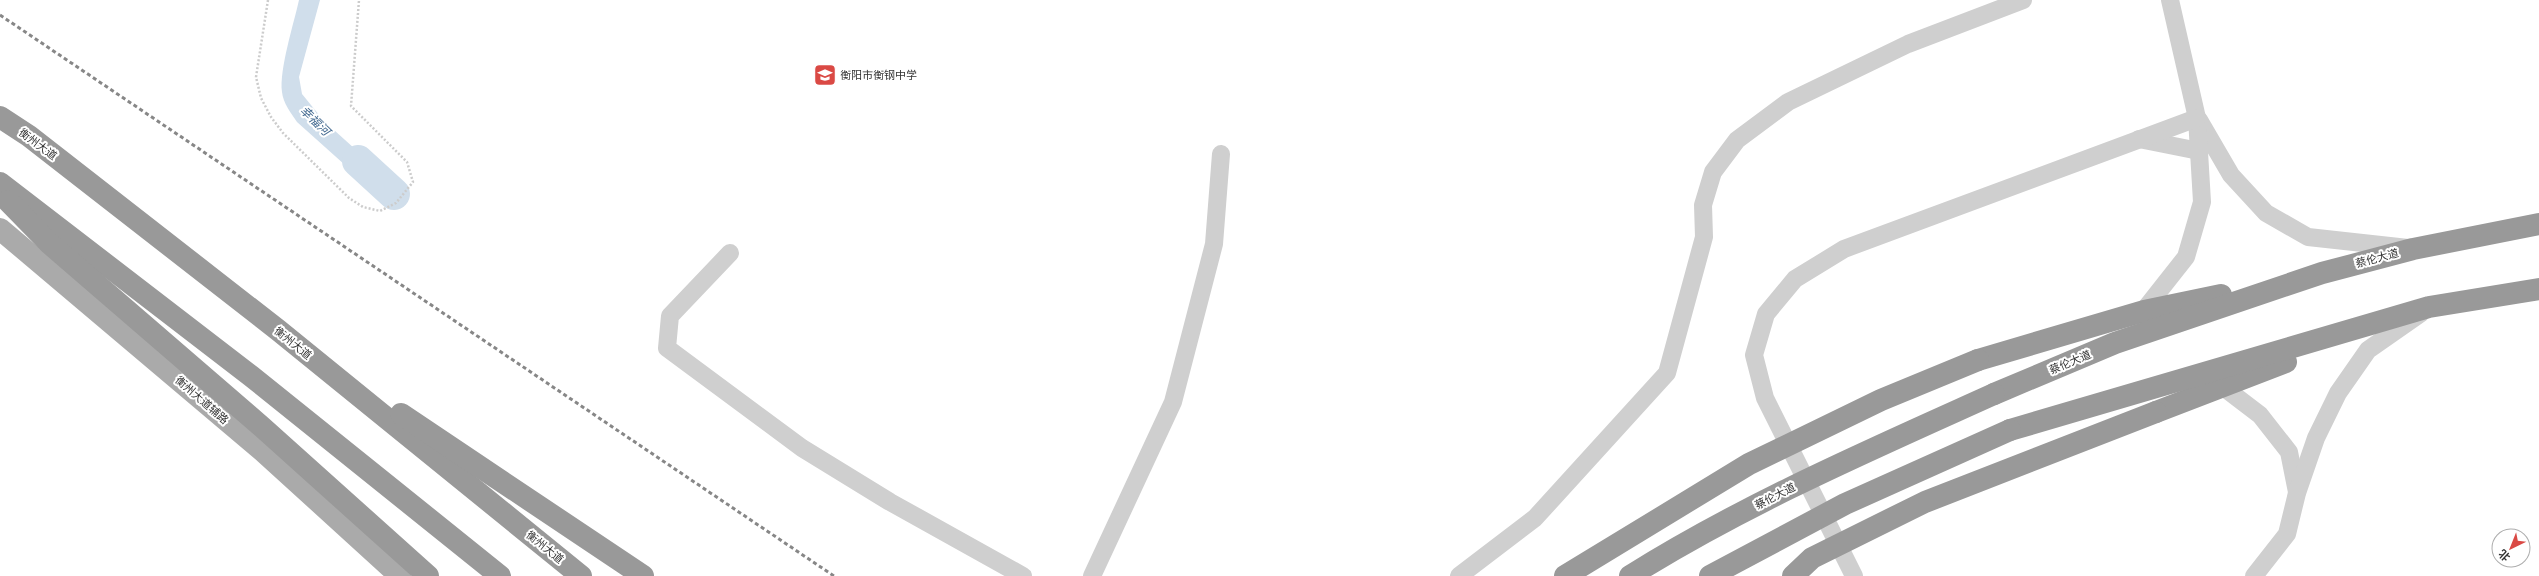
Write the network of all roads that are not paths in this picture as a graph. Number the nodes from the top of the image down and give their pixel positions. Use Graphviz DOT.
graph roads {
  1 [pos="2023,0"];
  2 [pos="2170,0"];
  3 [pos="0,117"];
  4 [pos="2197,118"];
  5 [pos="2140,139"];
  6 [pos="2199,151"];
  7 [pos="1221,154"];
  8 [pos="0,183"];
  9 [pos="0,193"];
  10 [pos="2539,224"];
  11 [pos="0,229"];
  12 [pos="2413,249"];
  13 [pos="730,252"];
  14 [pos="2322,273"];
  15 [pos="2539,289"];
  16 [pos="2429,307"];
  17 [pos="2144,311"];
  18 [pos="278,330"];
  19 [pos="2115,343"];
  20 [pos="2222,386"];
  21 [pos="2067,412"];
  22 [pos="2297,493"];
  23 [pos="400,576"];
  24 [pos="428,576"];
  25 [pos="500,576"];
  26 [pos="581,576"];
  27 [pos="643,576"];
  28 [pos="1023,576"];
  29 [pos="1092,576"];
  30 [pos="1459,576"];
  31 [pos="1565,576"];
  32 [pos="1630,576"];
  33 [pos="1710,576"];
  34 [pos="1794,576"];
  35 [pos="1854,576"];
  36 [pos="2254,576"];
  1 -- 30 [label="street"];
  2 -- 4 [label="street"];
  3 -- 18 [label="highway, 衡州大道"];
  4 -- 5 [label="street"];
  4 -- 6 [label="street"];
  4 -- 12 [label="street"];
  5 -- 6 [label="street"];
  5 -- 35 [label="street"];
  6 -- 17 [label="street"];
  7 -- 29 [label="street"];
  8 -- 25 [label="highway"];
  9 -- 24 [label="highway"];
  10 -- 12 [label="highway, 蔡伦大道"];
  11 -- 23 [label="main road, 衡州大道辅路"];
  12 -- 14 [label="highway, 蔡伦大道"];
  13 -- 28 [label="street"];
  14 -- 17 [label="highway"];
  14 -- 19 [label="highway, 蔡伦大道"];
  15 -- 16 [label="highway"];
  16 -- 20 [label="highway"];
  16 -- 21 [label="highway"];
  16 -- 22 [label="street"];
  17 -- 19 [label="street"];
  17 -- 31 [label="highway, bridge"];
  18 -- 26 [label="highway, 衡州大道"];
  18 -- 27 [label="highway"];
  19 -- 32 [label="highway, 蔡伦大道, bridge"];
  20 -- 21 [label="highway"];
  20 -- 22 [label="street"];
  20 -- 34 [label="highway, bridge"];
  21 -- 33 [label="highway, bridge"];
  22 -- 36 [label="street"];
}
